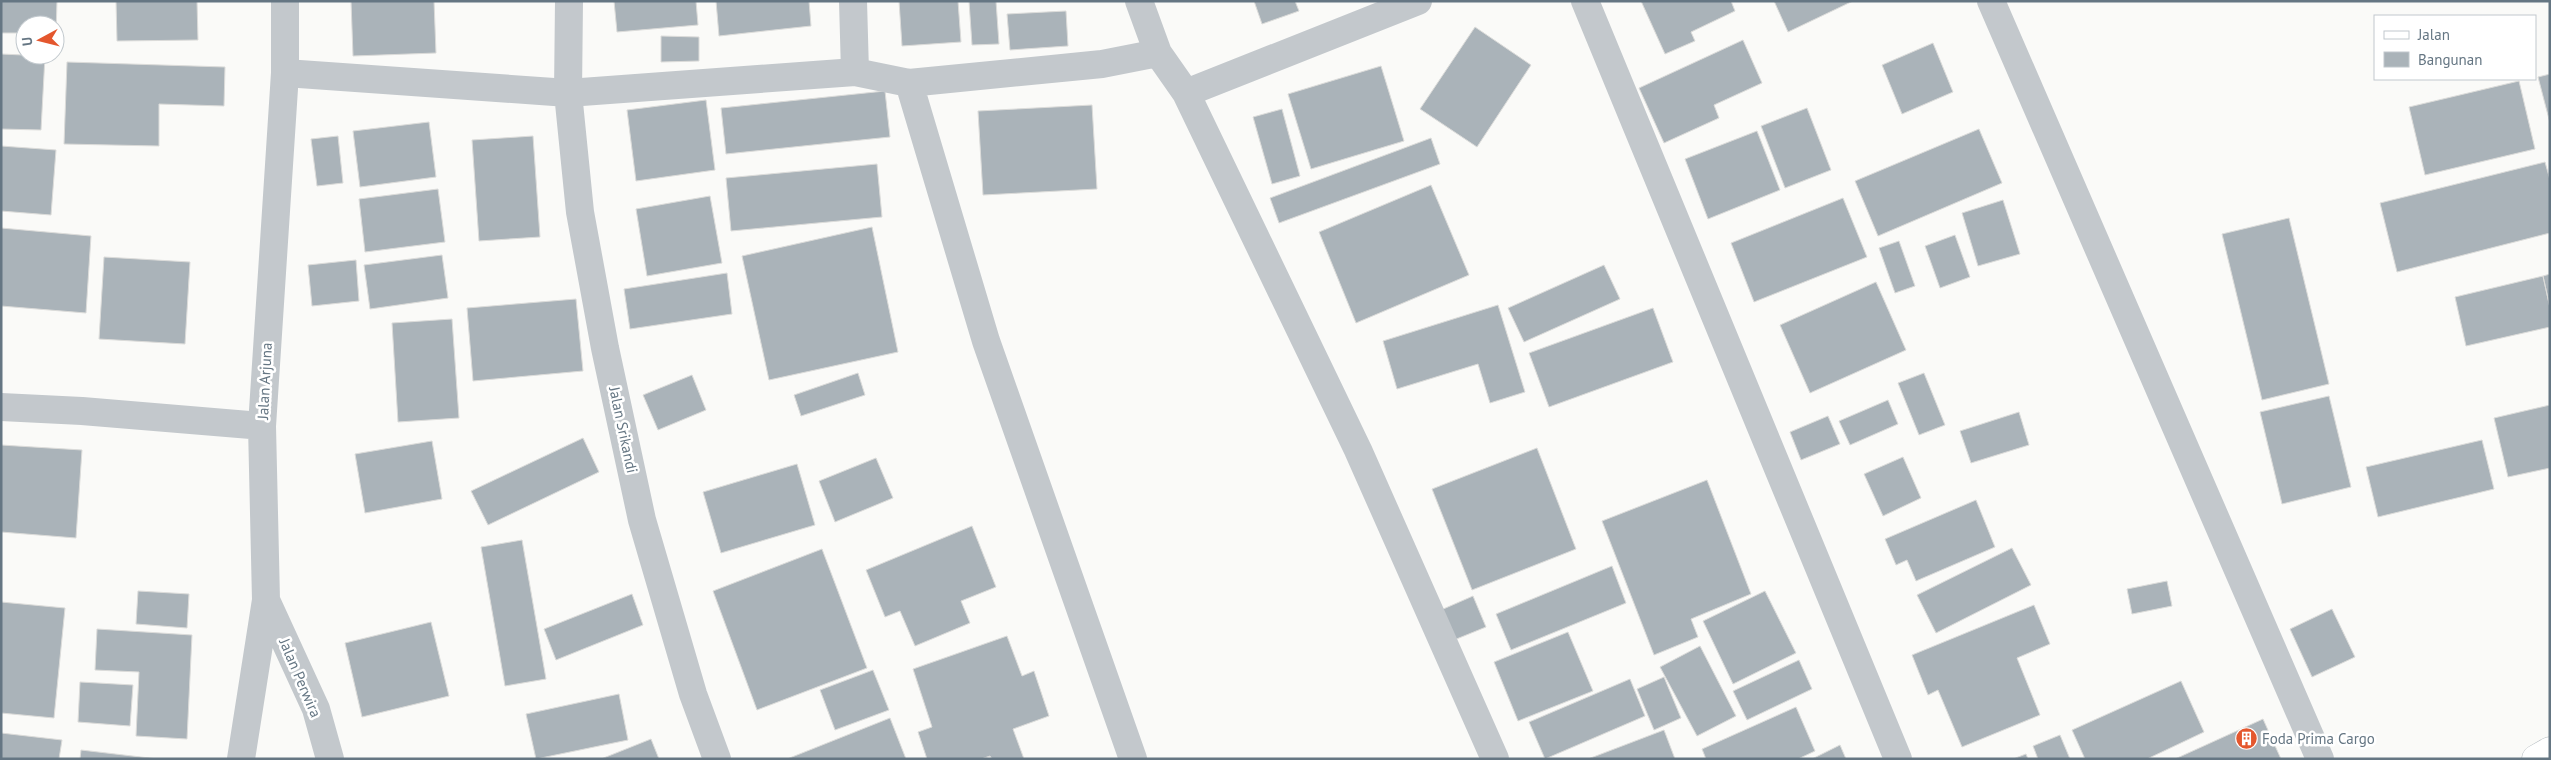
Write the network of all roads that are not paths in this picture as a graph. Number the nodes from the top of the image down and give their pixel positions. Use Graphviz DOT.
graph roads {
  1 [pos="285,1"];
  2 [pos="569,1"];
  3 [pos="853,1"];
  4 [pos="1138,1"];
  5 [pos="1418,1"];
  6 [pos="1585,1"];
  7 [pos="1991,1"];
  8 [pos="1158,53"];
  9 [pos="855,72"];
  10 [pos="285,73"];
  11 [pos="909,83"];
  12 [pos="568,93"];
  13 [pos="1186,93"];
  14 [pos="1,408"];
  15 [pos="262,426"];
  16 [pos="266,600"];
  17 [pos="2550,751"];
  18 [pos="241,759"];
  19 [pos="330,759"];
  20 [pos="717,759"];
  21 [pos="1133,759"];
  22 [pos="1495,759"];
  23 [pos="1898,759"];
  24 [pos="2320,759"];
  25 [pos="2536,759"];
  1 -- 10 [label="street, Jalan Arjuna"];
  2 -- 12 [label="street, Jalan Srikandi"];
  3 -- 9 [label="street"];
  4 -- 8 [label="street"];
  5 -- 13 [label="street"];
  6 -- 23 [label="street"];
  7 -- 24 [label="street"];
  8 -- 11 [label="street"];
  8 -- 13 [label="street"];
  9 -- 11 [label="street"];
  9 -- 12 [label="street"];
  10 -- 12 [label="street"];
  10 -- 15 [label="street, Jalan Arjuna"];
  11 -- 21 [label="street"];
  12 -- 20 [label="street, Jalan Srikandi"];
  13 -- 22 [label="street"];
  14 -- 15 [label="street"];
  15 -- 16 [label="street, Jalan Arjuna"];
  16 -- 18 [label="street, Jalan Arjuna"];
  16 -- 19 [label="street, Jalan Perwira"];
  17 -- 25 [label="main road"];
}
